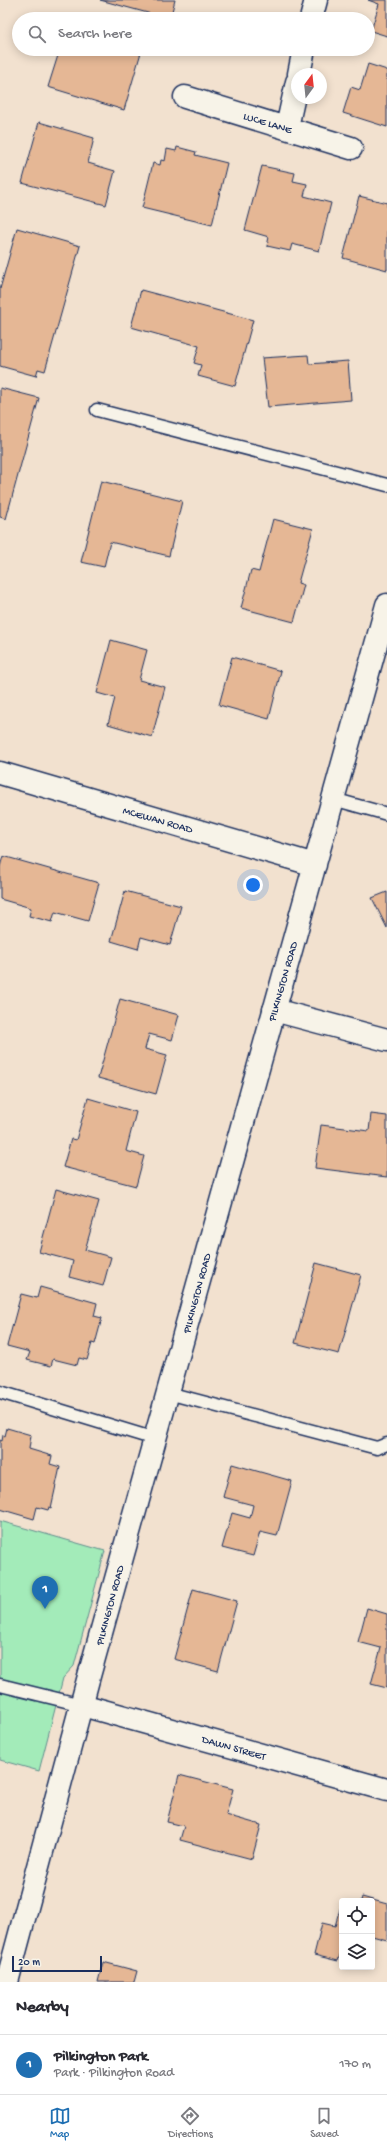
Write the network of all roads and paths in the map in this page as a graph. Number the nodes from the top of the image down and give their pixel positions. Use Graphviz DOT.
graph roads {
  1 [pos="316,0"];
  2 [pos="313,12"];
  3 [pos="303,56"];
  4 [pos="300,68"];
  5 [pos="185,96"];
  6 [pos="292,104"];
  7 [pos="287,127"];
  8 [pos="351,148"];
  9 [pos="97,410"];
  10 [pos="387,485"];
  11 [pos="387,605"];
  12 [pos="0,773"];
  13 [pos="333,799"];
  14 [pos="387,814"];
  15 [pos="315,865"];
  16 [pos="274,1010"];
  17 [pos="387,1040"];
  18 [pos="0,1392"];
  19 [pos="168,1393"];
  20 [pos="155,1439"];
  21 [pos="387,1444"];
  22 [pos="0,1685"];
  23 [pos="82,1705"];
  24 [pos="387,1790"];
  25 [pos="7,1982"];
  1 -- 2 [label="street"];
  3 -- 4 [label="street"];
  5 -- 7 [label="street, LUCE LANE"];
  6 -- 7 [label="street"];
  7 -- 8 [label="street, LUCE LANE"];
  9 -- 10 [label="lane"];
  11 -- 13 [label="street, PILKINGTON ROAD"];
  12 -- 15 [label="street, MCEWAN ROAD"];
  13 -- 14 [label="lane"];
  13 -- 15 [label="street, PILKINGTON ROAD"];
  15 -- 16 [label="street, PILKINGTON ROAD"];
  16 -- 17 [label="street"];
  16 -- 19 [label="street, PILKINGTON ROAD"];
  18 -- 20 [label="lane"];
  19 -- 20 [label="street, PILKINGTON ROAD"];
  19 -- 21 [label="lane"];
  20 -- 23 [label="street, PILKINGTON ROAD"];
  22 -- 23 [label="lane"];
  23 -- 24 [label="street, DAWN STREET"];
  23 -- 25 [label="street, PILKINGTON ROAD"];
}
